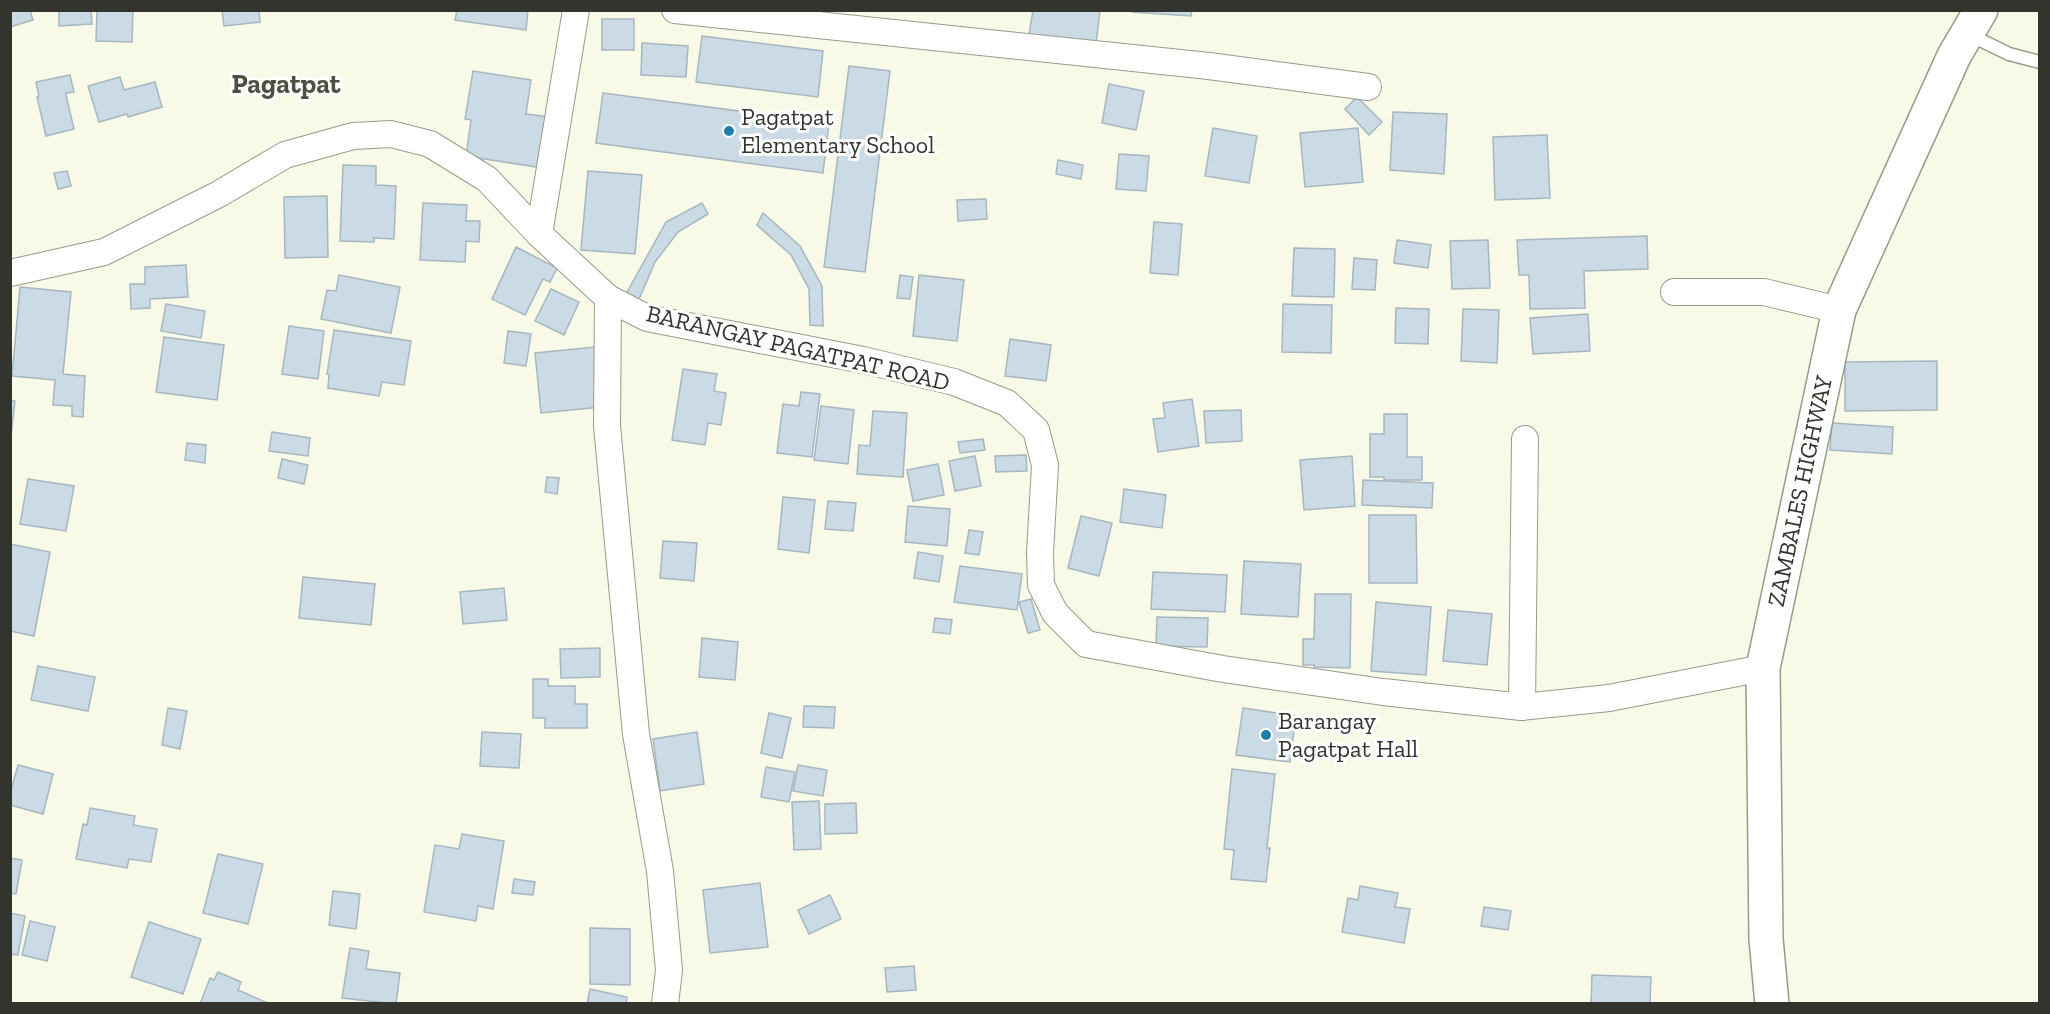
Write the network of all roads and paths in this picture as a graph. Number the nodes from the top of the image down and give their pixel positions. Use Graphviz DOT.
graph roads {
  1 [pos="576,10"];
  2 [pos="675,10"];
  3 [pos="1974,22"];
  4 [pos="2040,62"];
  5 [pos="1368,87"];
  6 [pos="539,234"];
  7 [pos="10,273"];
  8 [pos="1674,292"];
  9 [pos="608,298"];
  10 [pos="1839,310"];
  11 [pos="1525,439"];
  12 [pos="1763,668"];
  13 [pos="1522,707"];
  14 [pos="665,1004"];
  15 [pos="1772,1004"];
  1 -- 6 [label="street"];
  2 -- 5 [label="street"];
  3 -- 4 [label="lane"];
  3 -- 10 [label="main road, ZAMBALES HIGHWAY"];
  6 -- 7 [label="street, BARANGAY PAGATPAT ROAD"];
  6 -- 9 [label="street, BARANGAY PAGATPAT ROAD"];
  8 -- 10 [label="street"];
  9 -- 13 [label="street, BARANGAY PAGATPAT ROAD"];
  9 -- 14 [label="street"];
  10 -- 12 [label="main road, ZAMBALES HIGHWAY"];
  11 -- 13 [label="street"];
  12 -- 13 [label="street, BARANGAY PAGATPAT ROAD"];
  12 -- 15 [label="main road, ZAMBALES HIGHWAY"];
}
